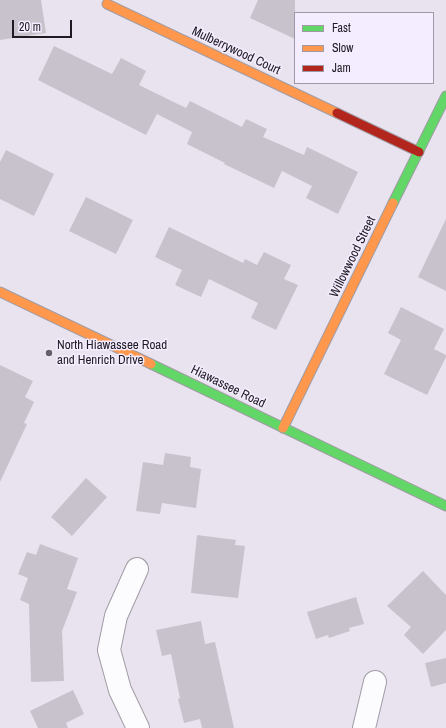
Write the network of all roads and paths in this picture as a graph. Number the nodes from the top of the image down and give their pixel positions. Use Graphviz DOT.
graph roads {
  1 [pos="107,4"];
  2 [pos="446,96"];
  3 [pos="419,152"];
  4 [pos="0,292"];
  5 [pos="283,428"];
  6 [pos="446,506"];
  7 [pos="137,569"];
  8 [pos="375,682"];
  9 [pos="138,728"];
  10 [pos="364,728"];
  1 -- 3 [label="street, Mulberrywood Court"];
  2 -- 3 [label="street, Willowwood Street"];
  3 -- 5 [label="street, Willowwood Street"];
  4 -- 5 [label="street, Hiawassee Road"];
  5 -- 6 [label="street, Hiawassee Road"];
  7 -- 9 [label="street"];
  8 -- 10 [label="street"];
}
